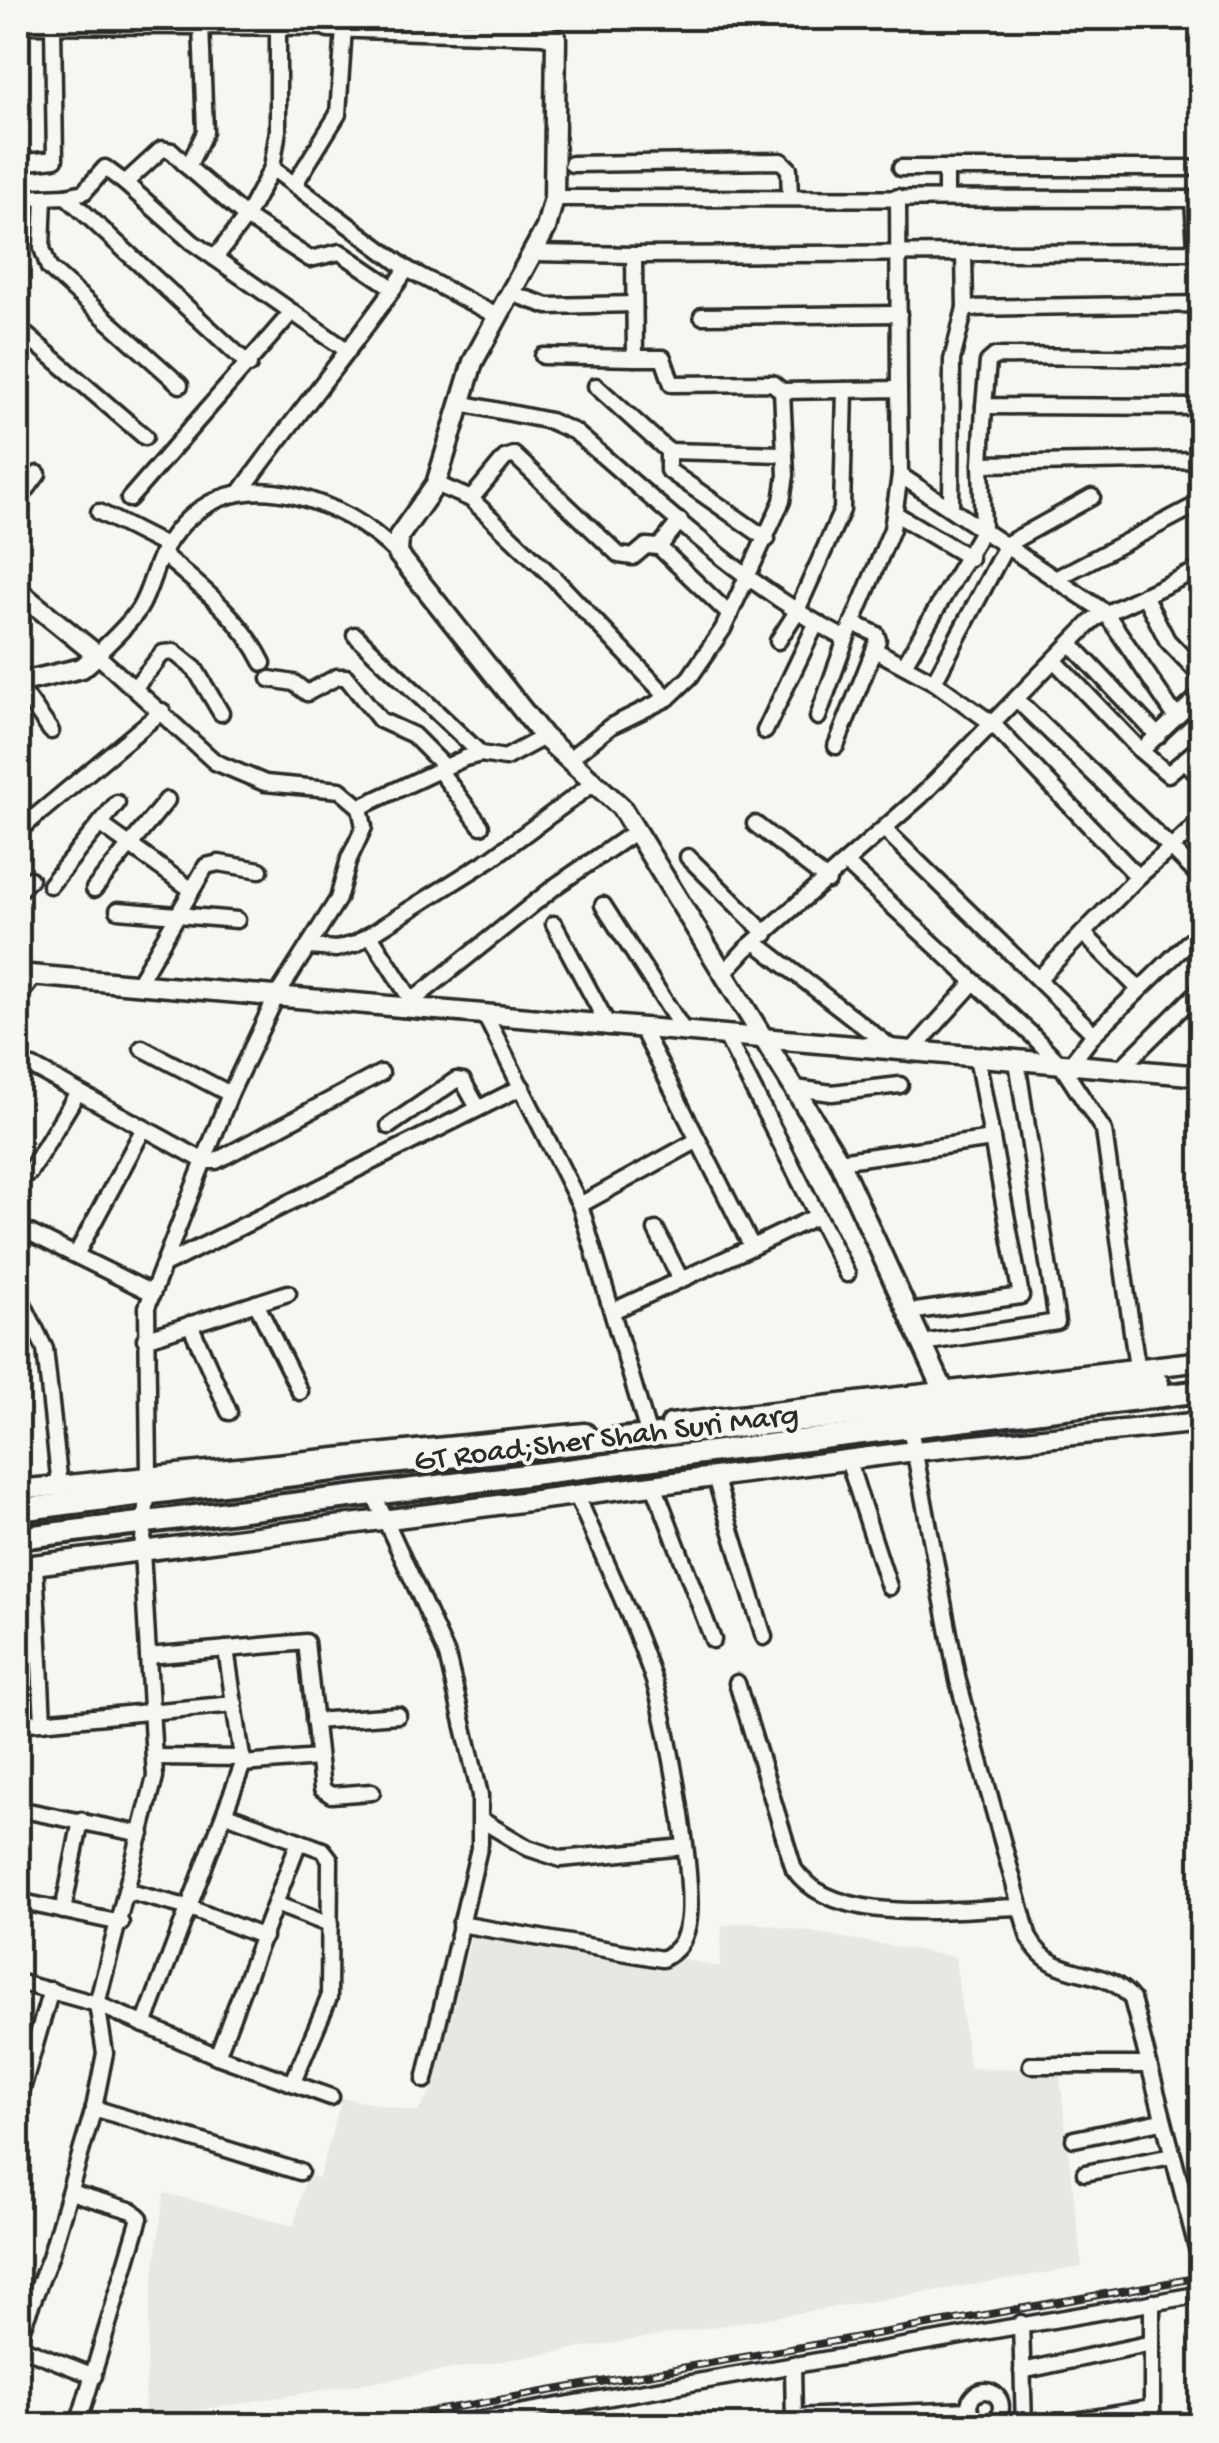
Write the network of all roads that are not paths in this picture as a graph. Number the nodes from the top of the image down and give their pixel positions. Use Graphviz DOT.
graph roads {
  1 [pos="243,21"];
  2 [pos="202,24"];
  3 [pos="331,24"];
  4 [pos="18,25"];
  5 [pos="53,25"];
  6 [pos="278,27"];
  7 [pos="18,163"];
  8 [pos="572,164"];
  9 [pos="188,167"];
  10 [pos="272,168"];
  11 [pos="901,168"];
  12 [pos="946,168"];
  13 [pos="1189,168"];
  14 [pos="296,182"];
  15 [pos="125,183"];
  16 [pos="66,196"];
  17 [pos="44,197"];
  18 [pos="898,197"];
  19 [pos="18,198"];
  20 [pos="554,198"];
  21 [pos="790,198"];
  22 [pos="946,198"];
  23 [pos="1197,200"];
  24 [pos="246,218"];
  25 [pos="898,252"];
  26 [pos="536,253"];
  27 [pos="964,254"];
  28 [pos="634,255"];
  29 [pos="215,258"];
  30 [pos="406,269"];
  31 [pos="393,288"];
  32 [pos="513,294"];
  33 [pos="634,304"];
  34 [pos="1202,304"];
  35 [pos="965,308"];
  36 [pos="292,312"];
  37 [pos="898,314"];
  38 [pos="498,316"];
  39 [pos="702,316"];
  40 [pos="18,328"];
  41 [pos="348,350"];
  42 [pos="543,356"];
  43 [pos="635,358"];
  44 [pos="1202,358"];
  45 [pos="248,365"];
  46 [pos="180,385"];
  47 [pos="596,386"];
  48 [pos="898,389"];
  49 [pos="845,390"];
  50 [pos="782,391"];
  51 [pos="460,403"];
  52 [pos="984,406"];
  53 [pos="1202,407"];
  54 [pos="144,437"];
  55 [pos="668,451"];
  56 [pos="784,454"];
  57 [pos="1202,460"];
  58 [pos="981,464"];
  59 [pos="38,474"];
  60 [pos="900,475"];
  61 [pos="436,484"];
  62 [pos="242,490"];
  63 [pos="1092,497"];
  64 [pos="129,499"];
  65 [pos="470,499"];
  66 [pos="18,501"];
  67 [pos="1202,502"];
  68 [pos="951,508"];
  69 [pos="100,512"];
  70 [pos="896,514"];
  71 [pos="680,521"];
  72 [pos="984,529"];
  73 [pos="767,539"];
  74 [pos="1007,544"];
  75 [pos="659,548"];
  76 [pos="164,550"];
  77 [pos="398,554"];
  78 [pos="970,558"];
  79 [pos="1199,575"];
  80 [pos="748,578"];
  81 [pos="1059,578"];
  82 [pos="18,591"];
  83 [pos="1144,595"];
  84 [pos="1105,612"];
  85 [pos="796,613"];
  86 [pos="730,615"];
  87 [pos="854,623"];
  88 [pos="816,624"];
  89 [pos="355,635"];
  90 [pos="846,639"];
  91 [pos="778,641"];
  92 [pos="1071,644"];
  93 [pos="875,650"];
  94 [pos="97,655"];
  95 [pos="1056,662"];
  96 [pos="263,663"];
  97 [pos="904,665"];
  98 [pos="1202,678"];
  99 [pos="270,680"];
  100 [pos="934,682"];
  101 [pos="18,684"];
  102 [pos="135,687"];
  103 [pos="1202,693"];
  104 [pos="668,698"];
  105 [pos="1018,701"];
  106 [pos="162,711"];
  107 [pos="222,713"];
  108 [pos="818,717"];
  109 [pos="1176,717"];
  110 [pos="994,724"];
  111 [pos="51,730"];
  112 [pos="764,731"];
  113 [pos="544,736"];
  114 [pos="1158,736"];
  115 [pos="1202,745"];
  116 [pos="836,746"];
  117 [pos="1142,751"];
  118 [pos="481,754"];
  119 [pos="569,760"];
  120 [pos="1185,760"];
  121 [pos="442,769"];
  122 [pos="1202,778"];
  123 [pos="594,782"];
  124 [pos="167,800"];
  125 [pos="117,803"];
  126 [pos="360,807"];
  127 [pos="1202,820"];
  128 [pos="100,824"];
  129 [pos="755,824"];
  130 [pos="480,826"];
  131 [pos="884,829"];
  132 [pos="636,831"];
  133 [pos="18,832"];
  134 [pos="130,845"];
  135 [pos="1171,848"];
  136 [pos="688,857"];
  137 [pos="847,864"];
  138 [pos="260,870"];
  139 [pos="30,878"];
  140 [pos="1138,878"];
  141 [pos="1202,879"];
  142 [pos="828,880"];
  143 [pos="50,886"];
  144 [pos="94,889"];
  145 [pos="192,890"];
  146 [pos="18,892"];
  147 [pos="603,905"];
  148 [pos="118,910"];
  149 [pos="178,914"];
  150 [pos="237,920"];
  151 [pos="554,924"];
  152 [pos="1202,930"];
  153 [pos="1083,933"];
  154 [pos="370,934"];
  155 [pos="760,938"];
  156 [pos="309,947"];
  157 [pos="26,974"];
  158 [pos="723,974"];
  159 [pos="1040,977"];
  160 [pos="974,982"];
  161 [pos="138,984"];
  162 [pos="1202,988"];
  163 [pos="1139,989"];
  164 [pos="18,997"];
  165 [pos="276,997"];
  166 [pos="406,1006"];
  167 [pos="486,1017"];
  168 [pos="609,1026"];
  169 [pos="642,1029"];
  170 [pos="686,1033"];
  171 [pos="1094,1034"];
  172 [pos="726,1036"];
  173 [pos="766,1040"];
  174 [pos="142,1048"];
  175 [pos="902,1052"];
  176 [pos="977,1057"];
  177 [pos="1017,1060"];
  178 [pos="1065,1065"];
  179 [pos="1120,1069"];
  180 [pos="381,1073"];
  181 [pos="18,1076"];
  182 [pos="1202,1076"];
  183 [pos="900,1084"];
  184 [pos="522,1087"];
  185 [pos="795,1088"];
  186 [pos="78,1092"];
  187 [pos="230,1094"];
  188 [pos="478,1108"];
  189 [pos="389,1126"];
  190 [pos="144,1128"];
  191 [pos="992,1139"];
  192 [pos="698,1140"];
  193 [pos="204,1161"];
  194 [pos="838,1161"];
  195 [pos="29,1174"];
  196 [pos="580,1205"];
  197 [pos="817,1216"];
  198 [pos="18,1226"];
  199 [pos="656,1230"];
  200 [pos="752,1246"];
  201 [pos="76,1253"];
  202 [pos="164,1265"];
  203 [pos="846,1274"];
  204 [pos="681,1280"];
  205 [pos="288,1292"];
  206 [pos="18,1293"];
  207 [pos="152,1293"];
  208 [pos="256,1303"];
  209 [pos="615,1310"];
  210 [pos="909,1312"];
  211 [pos="190,1324"];
  212 [pos="145,1338"];
  213 [pos="924,1343"];
  214 [pos="1202,1361"];
  215 [pos="1138,1377"];
  216 [pos="1202,1378"];
  217 [pos="300,1392"];
  218 [pos="1202,1392"];
  219 [pos="946,1405"];
  220 [pos="229,1412"];
  221 [pos="907,1417"];
  222 [pos="1202,1422"];
  223 [pos="647,1432"];
  224 [pos="914,1451"];
  225 [pos="848,1460"];
  226 [pos="715,1477"];
  227 [pos="148,1484"];
  228 [pos="654,1485"];
  229 [pos="18,1490"];
  230 [pos="62,1495"];
  231 [pos="374,1496"];
  232 [pos="578,1496"];
  233 [pos="18,1510"];
  234 [pos="386,1522"];
  235 [pos="145,1523"];
  236 [pos="18,1538"];
  237 [pos="142,1552"];
  238 [pos="26,1565"];
  239 [pos="889,1587"];
  240 [pos="764,1637"];
  241 [pos="713,1640"];
  242 [pos="226,1649"];
  243 [pos="148,1656"];
  244 [pos="737,1683"];
  245 [pos="235,1704"];
  246 [pos="153,1709"];
  247 [pos="398,1715"];
  248 [pos="314,1720"];
  249 [pos="43,1722"];
  250 [pos="18,1724"];
  251 [pos="155,1757"];
  252 [pos="318,1758"];
  253 [pos="243,1761"];
  254 [pos="372,1792"];
  255 [pos="18,1809"];
  256 [pos="226,1814"];
  257 [pos="80,1820"];
  258 [pos="483,1821"];
  259 [pos="142,1834"];
  260 [pos="299,1841"];
  261 [pos="684,1847"];
  262 [pos="129,1892"];
  263 [pos="18,1901"];
  264 [pos="278,1905"];
  265 [pos="1020,1907"];
  266 [pos="190,1908"];
  267 [pos="62,1911"];
  268 [pos="121,1924"];
  269 [pos="460,1924"];
  270 [pos="330,1925"];
  271 [pos="264,1937"];
  272 [pos="18,1982"];
  273 [pos="51,1990"];
  274 [pos="98,2004"];
  275 [pos="144,2025"];
  276 [pos="217,2056"];
  277 [pos="1032,2065"];
  278 [pos="1149,2065"];
  279 [pos="426,2080"];
  280 [pos="293,2082"];
  281 [pos="331,2098"];
  282 [pos="18,2103"];
  283 [pos="94,2108"];
  284 [pos="1162,2121"];
  285 [pos="1074,2139"];
  286 [pos="1172,2156"];
  287 [pos="300,2172"];
  288 [pos="1085,2173"];
  289 [pos="70,2192"];
  290 [pos="1202,2267"];
  291 [pos="1202,2294"];
  292 [pos="1152,2302"];
  293 [pos="1021,2324"];
  294 [pos="18,2338"];
  295 [pos="1152,2343"];
  296 [pos="18,2346"];
  297 [pos="793,2364"];
  298 [pos="1022,2371"];
  299 [pos="94,2376"];
  300 [pos="1152,2408"];
  301 [pos="970,2410"];
  302 [pos="80,2418"];
  303 [pos="516,2419"];
  304 [pos="794,2421"];
  305 [pos="1096,2421"];
  306 [pos="989,2424"];
  307 [pos="446,2425"];
  308 [pos="1024,2426"];
  309 [pos="1045,2426"];
  310 [pos="1152,2426"];
  1 -- 2 [label="street"];
  1 -- 6 [label="street"];
  2 -- 5 [label="street"];
  2 -- 9 [label="street"];
  3 -- 6 [label="street"];
  3 -- 14 [label="street"];
  3 -- 20 [label="street"];
  4 -- 5 [label="street"];
  5 -- 7 [label="street"];
  6 -- 10 [label="street"];
  8 -- 21 [label="street"];
  9 -- 15 [label="street"];
  9 -- 24 [label="street"];
  10 -- 14 [label="street"];
  10 -- 24 [label="street"];
  11 -- 12 [label="street"];
  12 -- 13 [label="street"];
  12 -- 22 [label="street"];
  14 -- 30 [label="street"];
  15 -- 16 [label="street"];
  15 -- 29 [label="street"];
  16 -- 17 [label="street"];
  16 -- 45 [label="street"];
  17 -- 19 [label="street"];
  17 -- 46 [label="street"];
  18 -- 21 [label="street"];
  18 -- 22 [label="street"];
  18 -- 25 [label="street"];
  20 -- 21 [label="street"];
  20 -- 26 [label="street"];
  22 -- 23 [label="street"];
  23 -- 27 [label="street"];
  24 -- 29 [label="street"];
  24 -- 31 [label="street"];
  25 -- 27 [label="street"];
  25 -- 28 [label="street"];
  25 -- 37 [label="street"];
  26 -- 28 [label="street"];
  26 -- 32 [label="street"];
  27 -- 35 [label="street"];
  28 -- 33 [label="street"];
  29 -- 36 [label="street"];
  30 -- 31 [label="street"];
  30 -- 38 [label="street"];
  31 -- 41 [label="street"];
  32 -- 33 [label="street"];
  32 -- 38 [label="street"];
  33 -- 43 [label="street"];
  34 -- 35 [label="street"];
  35 -- 68 [label="street"];
  36 -- 41 [label="street"];
  36 -- 45 [label="street"];
  37 -- 39 [label="street"];
  37 -- 48 [label="street"];
  38 -- 51 [label="street"];
  40 -- 54 [label="street"];
  41 -- 62 [label="street"];
  42 -- 43 [label="street"];
  43 -- 50 [label="street"];
  44 -- 52 [label="street"];
  45 -- 64 [label="street"];
  47 -- 55 [label="street"];
  48 -- 49 [label="street"];
  48 -- 60 [label="street"];
  49 -- 50 [label="street"];
  49 -- 85 [label="street"];
  50 -- 56 [label="street"];
  51 -- 61 [label="street"];
  51 -- 71 [label="street"];
  52 -- 53 [label="street"];
  52 -- 58 [label="street"];
  55 -- 56 [label="street"];
  55 -- 73 [label="street"];
  56 -- 73 [label="street"];
  57 -- 58 [label="street"];
  58 -- 72 [label="street"];
  59 -- 66 [label="street"];
  60 -- 68 [label="street"];
  60 -- 70 [label="street"];
  61 -- 65 [label="street"];
  61 -- 77 [label="street"];
  62 -- 76 [label="street"];
  62 -- 77 [label="street"];
  63 -- 74 [label="street"];
  65 -- 75 [label="street"];
  65 -- 104 [label="street"];
  67 -- 81 [label="street"];
  68 -- 72 [label="street"];
  69 -- 76 [label="street"];
  70 -- 78 [label="street"];
  70 -- 87 [label="street"];
  71 -- 75 [label="street"];
  71 -- 80 [label="street"];
  72 -- 74 [label="street"];
  72 -- 78 [label="street"];
  73 -- 80 [label="street"];
  74 -- 81 [label="street"];
  74 -- 100 [label="street"];
  75 -- 86 [label="street"];
  76 -- 94 [label="street"];
  76 -- 96 [label="street"];
  77 -- 113 [label="street"];
  78 -- 97 [label="street"];
  79 -- 83 [label="street"];
  80 -- 85 [label="street"];
  80 -- 86 [label="street"];
  81 -- 84 [label="street"];
  82 -- 94 [label="street"];
  83 -- 84 [label="street"];
  83 -- 98 [label="street"];
  84 -- 92 [label="street"];
  84 -- 109 [label="street"];
  85 -- 88 [label="street"];
  85 -- 91 [label="street"];
  86 -- 104 [label="street"];
  87 -- 90 [label="street"];
  87 -- 93 [label="street"];
  88 -- 90 [label="street"];
  88 -- 112 [label="street"];
  89 -- 118 [label="street"];
  90 -- 108 [label="street"];
  92 -- 95 [label="street"];
  92 -- 114 [label="street"];
  93 -- 97 [label="street"];
  93 -- 116 [label="street"];
  94 -- 101 [label="street"];
  94 -- 102 [label="street"];
  95 -- 105 [label="street"];
  95 -- 117 [label="street"];
  97 -- 100 [label="street"];
  99 -- 121 [label="street"];
  100 -- 110 [label="street"];
  101 -- 111 [label="street"];
  102 -- 106 [label="street"];
  102 -- 107 [label="street"];
  103 -- 109 [label="street"];
  104 -- 119 [label="street"];
  105 -- 110 [label="street"];
  105 -- 135 [label="street"];
  106 -- 126 [label="street"];
  106 -- 133 [label="street"];
  109 -- 114 [label="street"];
  110 -- 131 [label="street"];
  110 -- 140 [label="street"];
  113 -- 118 [label="street"];
  113 -- 119 [label="street"];
  114 -- 117 [label="street"];
  115 -- 120 [label="street"];
  117 -- 120 [label="street"];
  118 -- 121 [label="street"];
  119 -- 123 [label="street"];
  120 -- 122 [label="street"];
  121 -- 126 [label="street"];
  121 -- 130 [label="street"];
  123 -- 132 [label="street"];
  123 -- 154 [label="street"];
  124 -- 134 [label="street"];
  125 -- 128 [label="street"];
  126 -- 156 [label="street"];
  127 -- 135 [label="street"];
  128 -- 134 [label="street"];
  128 -- 143 [label="street"];
  129 -- 142 [label="street"];
  131 -- 137 [label="street"];
  131 -- 159 [label="street"];
  132 -- 158 [label="street"];
  132 -- 166 [label="street"];
  134 -- 144 [label="street"];
  134 -- 145 [label="street"];
  135 -- 140 [label="street"];
  135 -- 141 [label="street"];
  136 -- 155 [label="street"];
  137 -- 142 [label="street"];
  137 -- 160 [label="street"];
  138 -- 145 [label="street"];
  139 -- 146 [label="street"];
  140 -- 153 [label="street"];
  142 -- 155 [label="street"];
  145 -- 149 [label="street"];
  147 -- 170 [label="street"];
  148 -- 149 [label="street"];
  149 -- 150 [label="street"];
  149 -- 161 [label="street"];
  151 -- 168 [label="street"];
  152 -- 163 [label="street"];
  153 -- 159 [label="street"];
  153 -- 163 [label="street"];
  154 -- 156 [label="street"];
  154 -- 166 [label="street"];
  155 -- 158 [label="street"];
  155 -- 175 [label="street"];
  156 -- 165 [label="street"];
  157 -- 161 [label="street"];
  157 -- 164 [label="street"];
  158 -- 173 [label="street"];
  159 -- 171 [label="street"];
  160 -- 175 [label="street"];
  160 -- 178 [label="street"];
  161 -- 165 [label="street"];
  162 -- 179 [label="street"];
  163 -- 171 [label="street"];
  165 -- 166 [label="street"];
  165 -- 187 [label="street"];
  166 -- 167 [label="street"];
  167 -- 168 [label="street"];
  167 -- 184 [label="street"];
  168 -- 169 [label="street"];
  169 -- 170 [label="street"];
  169 -- 192 [label="street"];
  170 -- 172 [label="street"];
  171 -- 178 [label="street"];
  172 -- 173 [label="street"];
  172 -- 197 [label="street"];
  173 -- 175 [label="street"];
  173 -- 185 [label="street"];
  174 -- 187 [label="street"];
  175 -- 176 [label="street"];
  176 -- 177 [label="street"];
  176 -- 191 [label="street"];
  177 -- 178 [label="street"];
  177 -- 213 [label="street"];
  178 -- 179 [label="street"];
  178 -- 215 [label="street"];
  179 -- 182 [label="street"];
  180 -- 193 [label="street"];
  181 -- 186 [label="street"];
  183 -- 185 [label="street"];
  184 -- 188 [label="street"];
  184 -- 196 [label="street"];
  185 -- 194 [label="street"];
  186 -- 190 [label="street"];
  186 -- 195 [label="street"];
  187 -- 193 [label="street"];
  188 -- 189 [label="street"];
  188 -- 202 [label="street"];
  190 -- 193 [label="street"];
  190 -- 201 [label="street"];
  191 -- 194 [label="street"];
  191 -- 210 [label="street"];
  192 -- 196 [label="street"];
  192 -- 200 [label="street"];
  193 -- 202 [label="street"];
  194 -- 210 [label="street"];
  196 -- 209 [label="street"];
  197 -- 200 [label="street"];
  197 -- 203 [label="street"];
  198 -- 201 [label="street"];
  199 -- 204 [label="street"];
  200 -- 204 [label="street"];
  201 -- 207 [label="street"];
  202 -- 207 [label="street"];
  204 -- 209 [label="street"];
  205 -- 208 [label="street"];
  206 -- 230 [label="street"];
  207 -- 212 [label="street"];
  208 -- 211 [label="street"];
  208 -- 217 [label="street"];
  209 -- 223 [label="street"];
  210 -- 213 [label="street"];
  211 -- 212 [label="street"];
  211 -- 220 [label="street"];
  212 -- 227 [label="street"];
  213 -- 219 [label="street"];
  214 -- 215 [label="street"];
  215 -- 216 [label="main road, GT Road;Sher Shah Suri Marg"];
  215 -- 219 [label="main road, GT Road;Sher Shah Suri Marg"];
  218 -- 219 [label="main road, GT Road;Sher Shah Suri Marg"];
  219 -- 221 [label="main road, GT Road;Sher Shah Suri Marg"];
  219 -- 223 [label="street"];
  221 -- 223 [label="main road, GT Road;Sher Shah Suri Marg"];
  221 -- 224 [label="street"];
  221 -- 231 [label="main road, GT Road;Sher Shah Suri Marg"];
  222 -- 224 [label="street"];
  223 -- 227 [label="main road, GT Road;Sher Shah Suri Marg"];
  224 -- 225 [label="street"];
  224 -- 265 [label="street"];
  225 -- 226 [label="street"];
  225 -- 239 [label="street"];
  226 -- 228 [label="street"];
  226 -- 240 [label="street"];
  227 -- 230 [label="main road, GT Road;Sher Shah Suri Marg"];
  227 -- 235 [label="street"];
  228 -- 232 [label="street"];
  228 -- 241 [label="street"];
  229 -- 230 [label="street"];
  230 -- 233 [label="main road, GT Road;Sher Shah Suri Marg"];
  231 -- 234 [label="street"];
  231 -- 235 [label="main road, GT Road;Sher Shah Suri Marg"];
  232 -- 234 [label="street"];
  232 -- 261 [label="street"];
  234 -- 237 [label="street"];
  234 -- 258 [label="street"];
  235 -- 236 [label="main road, GT Road;Sher Shah Suri Marg"];
  235 -- 237 [label="street"];
  237 -- 238 [label="street"];
  237 -- 243 [label="street"];
  238 -- 249 [label="street"];
  242 -- 243 [label="street"];
  242 -- 245 [label="street"];
  242 -- 248 [label="street"];
  243 -- 246 [label="street"];
  244 -- 265 [label="street"];
  245 -- 246 [label="street"];
  245 -- 253 [label="street"];
  246 -- 249 [label="street"];
  246 -- 251 [label="street"];
  247 -- 248 [label="street"];
  248 -- 252 [label="street"];
  249 -- 250 [label="street"];
  251 -- 253 [label="street"];
  251 -- 259 [label="street"];
  252 -- 253 [label="street"];
  252 -- 254 [label="street"];
  253 -- 256 [label="street"];
  255 -- 257 [label="street"];
  256 -- 260 [label="street"];
  256 -- 266 [label="street"];
  257 -- 259 [label="street"];
  257 -- 267 [label="street"];
  258 -- 261 [label="street"];
  258 -- 269 [label="street"];
  259 -- 262 [label="street"];
  260 -- 264 [label="street"];
  260 -- 270 [label="street"];
  261 -- 269 [label="street"];
  262 -- 266 [label="street"];
  262 -- 268 [label="street"];
  263 -- 267 [label="street"];
  264 -- 270 [label="street"];
  264 -- 271 [label="street"];
  265 -- 278 [label="street"];
  266 -- 271 [label="street"];
  266 -- 275 [label="street"];
  267 -- 268 [label="street"];
  268 -- 274 [label="street"];
  269 -- 279 [label="street"];
  270 -- 280 [label="street"];
  271 -- 276 [label="street"];
  272 -- 273 [label="street"];
  273 -- 274 [label="street"];
  273 -- 282 [label="street"];
  274 -- 275 [label="street"];
  274 -- 283 [label="street"];
  275 -- 276 [label="street"];
  276 -- 280 [label="street"];
  277 -- 278 [label="street"];
  278 -- 284 [label="street"];
  280 -- 281 [label="street"];
  283 -- 287 [label="street"];
  283 -- 289 [label="street"];
  284 -- 285 [label="street"];
  284 -- 286 [label="street"];
  286 -- 288 [label="street"];
  286 -- 290 [label="street"];
  289 -- 294 [label="street"];
  289 -- 299 [label="street"];
  291 -- 292 [label="street"];
  292 -- 293 [label="street"];
  292 -- 295 [label="street"];
  293 -- 297 [label="street"];
  293 -- 298 [label="street"];
  295 -- 298 [label="street"];
  295 -- 300 [label="street"];
  296 -- 299 [label="street"];
  297 -- 303 [label="street"];
  297 -- 304 [label="street"];
  298 -- 308 [label="street"];
  299 -- 302 [label="street"];
  300 -- 305 [label="street"];
  300 -- 310 [label="street"];
  301 -- 304 [label="street"];
  301 -- 306 [label="street"];
  301 -- 306 [label="street"];
  303 -- 307 [label="street"];
  305 -- 309 [label="street"];
}
